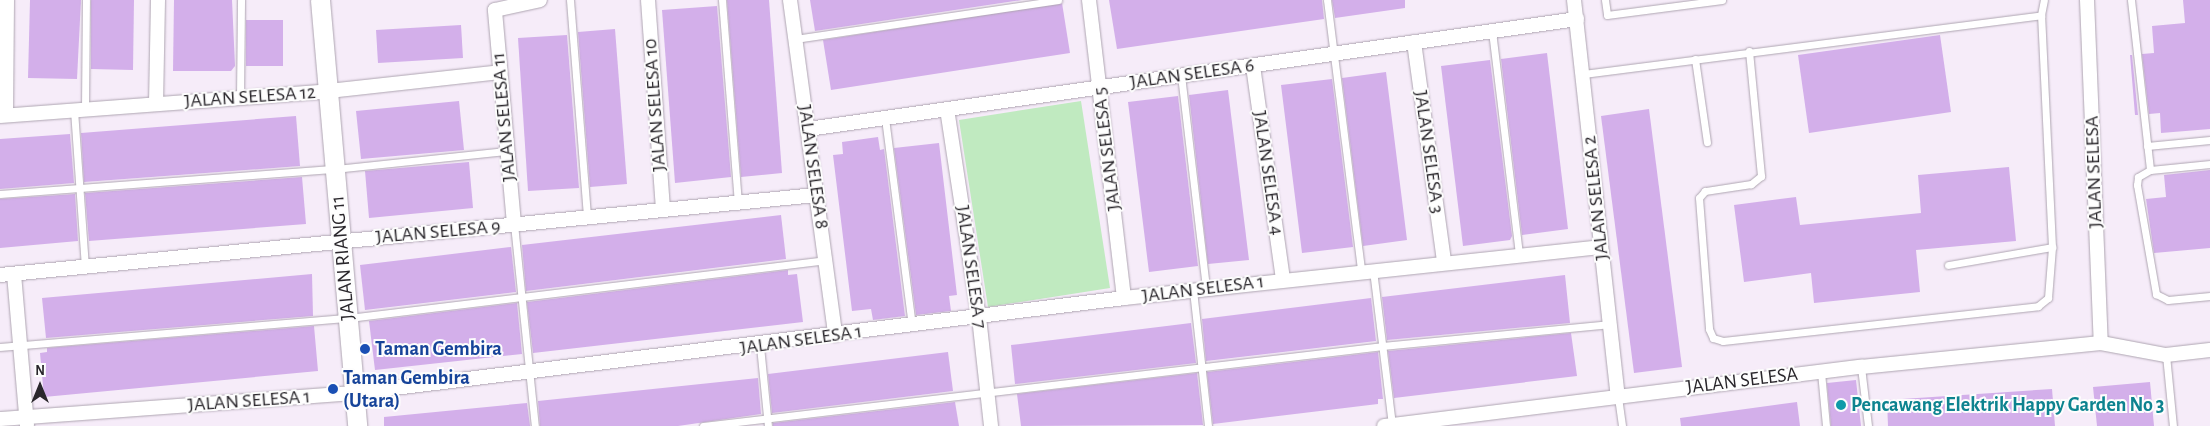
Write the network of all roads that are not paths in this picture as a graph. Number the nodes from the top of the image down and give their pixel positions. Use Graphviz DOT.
graph roads {
  1 [pos="7,0"];
  2 [pos="86,0"];
  3 [pos="158,0"];
  4 [pos="241,0"];
  5 [pos="320,0"];
  6 [pos="540,0"];
  7 [pos="570,0"];
  8 [pos="648,0"];
  9 [pos="722,0"];
  10 [pos="790,0"];
  11 [pos="1058,0"];
  12 [pos="1089,0"];
  13 [pos="1327,0"];
  14 [pos="1574,0"];
  15 [pos="1605,0"];
  16 [pos="1722,0"];
  17 [pos="2044,0"];
  18 [pos="2087,0"];
  19 [pos="2131,0"];
  20 [pos="503,5"];
  21 [pos="2041,15"];
  22 [pos="1577,19"];
  23 [pos="1492,31"];
  24 [pos="795,38"];
  25 [pos="1414,42"];
  26 [pos="1749,51"];
  27 [pos="1335,52"];
  28 [pos="1695,59"];
  29 [pos="1253,66"];
  30 [pos="500,72"];
  31 [pos="1583,74"];
  32 [pos="1181,75"];
  33 [pos="1100,86"];
  34 [pos="329,91"];
  35 [pos="240,98"];
  36 [pos="156,104"];
  37 [pos="946,109"];
  38 [pos="80,110"];
  39 [pos="3,115"];
  40 [pos="885,118"];
  41 [pos="808,129"];
  42 [pos="2210,140"];
  43 [pos="1707,142"];
  44 [pos="2147,146"];
  45 [pos="507,150"];
  46 [pos="2210,164"];
  47 [pos="335,169"];
  48 [pos="2150,170"];
  49 [pos="80,188"];
  50 [pos="0,194"];
  51 [pos="816,195"];
  52 [pos="738,203"];
  53 [pos="663,209"];
  54 [pos="587,216"];
  55 [pos="514,224"];
  56 [pos="342,241"];
  57 [pos="1600,247"];
  58 [pos="2052,247"];
  59 [pos="1519,253"];
  60 [pos="825,260"];
  61 [pos="1444,262"];
  62 [pos="1948,265"];
  63 [pos="85,266"];
  64 [pos="1367,270"];
  65 [pos="14,274"];
  66 [pos="0,275"];
  67 [pos="1283,280"];
  68 [pos="1199,290"];
  69 [pos="2210,296"];
  70 [pos="522,297"];
  71 [pos="1124,298"];
  72 [pos="979,317"];
  73 [pos="348,318"];
  74 [pos="1610,324"];
  75 [pos="912,325"];
  76 [pos="835,335"];
  77 [pos="2101,343"];
  78 [pos="20,345"];
  79 [pos="760,346"];
  80 [pos="1383,346"];
  81 [pos="0,347"];
  82 [pos="2210,350"];
  83 [pos="2166,355"];
  84 [pos="1202,367"];
  85 [pos="1861,367"];
  86 [pos="1821,372"];
  87 [pos="530,373"];
  88 [pos="987,392"];
  89 [pos="354,393"];
  90 [pos="1618,396"];
  91 [pos="0,419"];
  92 [pos="26,421"];
  93 [pos="768,422"];
  94 [pos="357,426"];
  95 [pos="536,426"];
  96 [pos="703,426"];
  97 [pos="991,426"];
  98 [pos="1208,426"];
  99 [pos="1388,426"];
  100 [pos="1622,426"];
  101 [pos="1826,426"];
  102 [pos="1868,426"];
  103 [pos="2173,426"];
  1 -- 39 [label="street"];
  2 -- 38 [label="lane"];
  3 -- 36 [label="street"];
  4 -- 35 [label="lane"];
  5 -- 34 [label="street, JALAN RIANG 11"];
  6 -- 20 [label="street"];
  7 -- 54 [label="lane"];
  8 -- 53 [label="street, JALAN SELESA 10"];
  9 -- 52 [label="lane"];
  10 -- 24 [label="street, JALAN SELESA 8"];
  11 -- 24 [label="lane"];
  12 -- 33 [label="street, JALAN SELESA 5"];
  13 -- 27 [label="lane"];
  14 -- 22 [label="street, JALAN SELESA 2"];
  15 -- 16 [label="lane"];
  17 -- 21 [label="lane"];
  18 -- 77 [label="street, JALAN SELESA"];
  19 -- 44 [label="lane"];
  20 -- 30 [label="street, JALAN SELESA 11"];
  21 -- 26 [label="lane"];
  21 -- 58 [label="lane"];
  22 -- 23 [label="street, JALAN SELESA 6"];
  22 -- 31 [label="street, JALAN SELESA 2"];
  23 -- 25 [label="street, JALAN SELESA 6"];
  23 -- 59 [label="lane"];
  24 -- 41 [label="street, JALAN SELESA 8"];
  25 -- 27 [label="street, JALAN SELESA 6"];
  25 -- 61 [label="street, JALAN SELESA 3"];
  26 -- 28 [label="lane"];
  26 -- 58 [label="lane"];
  27 -- 29 [label="street, JALAN SELESA 6"];
  27 -- 64 [label="lane"];
  28 -- 31 [label="lane"];
  28 -- 43 [label="lane"];
  29 -- 32 [label="street, JALAN SELESA 6"];
  29 -- 67 [label="street, JALAN SELESA 4"];
  30 -- 34 [label="street, JALAN SELESA 12"];
  30 -- 45 [label="street, JALAN SELESA 11"];
  31 -- 57 [label="street, JALAN SELESA 2"];
  32 -- 33 [label="street, JALAN SELESA 6"];
  32 -- 68 [label="lane"];
  33 -- 37 [label="street, JALAN SELESA 6"];
  33 -- 71 [label="street, JALAN SELESA 5"];
  34 -- 35 [label="street, JALAN SELESA 12"];
  34 -- 47 [label="street, JALAN RIANG 11"];
  35 -- 36 [label="street, JALAN SELESA 12"];
  36 -- 38 [label="street, JALAN SELESA 12"];
  37 -- 40 [label="street, JALAN SELESA 6"];
  37 -- 72 [label="street, JALAN SELESA 7"];
  38 -- 39 [label="street, JALAN SELESA 12"];
  38 -- 49 [label="lane"];
  40 -- 41 [label="street, JALAN SELESA 6"];
  40 -- 75 [label="lane"];
  41 -- 51 [label="street, JALAN SELESA 8"];
  42 -- 44 [label="lane"];
  44 -- 48 [label="lane"];
  45 -- 47 [label="lane"];
  45 -- 55 [label="street, JALAN SELESA 11"];
  46 -- 48 [label="lane"];
  47 -- 49 [label="lane"];
  47 -- 56 [label="street, JALAN RIANG 11"];
  48 -- 69 [label="lane"];
  49 -- 50 [label="lane"];
  49 -- 63 [label="lane"];
  51 -- 52 [label="street, JALAN SELESA 9"];
  51 -- 60 [label="street, JALAN SELESA 8"];
  52 -- 53 [label="street, JALAN SELESA 9"];
  53 -- 54 [label="street, JALAN SELESA 9"];
  54 -- 55 [label="street, JALAN SELESA 9"];
  55 -- 56 [label="street, JALAN SELESA 9"];
  55 -- 70 [label="lane"];
  56 -- 63 [label="street, JALAN SELESA 9"];
  56 -- 73 [label="street, JALAN RIANG 11"];
  57 -- 59 [label="street, JALAN SELESA 1"];
  57 -- 74 [label="street, JALAN SELESA 2"];
  58 -- 62 [label="lane"];
  59 -- 61 [label="street, JALAN SELESA 1"];
  60 -- 70 [label="lane"];
  60 -- 76 [label="street, JALAN SELESA 8"];
  61 -- 64 [label="street, JALAN SELESA 1"];
  63 -- 65 [label="street, JALAN SELESA 9"];
  64 -- 67 [label="street, JALAN SELESA 1"];
  64 -- 80 [label="lane"];
  65 -- 66 [label="street, JALAN SELESA 9"];
  65 -- 78 [label="street"];
  67 -- 68 [label="street, JALAN SELESA 1"];
  68 -- 71 [label="street, JALAN SELESA 1"];
  68 -- 84 [label="lane"];
  70 -- 73 [label="lane"];
  70 -- 87 [label="lane"];
  71 -- 72 [label="street, JALAN SELESA 1"];
  72 -- 75 [label="street, JALAN SELESA 1"];
  72 -- 88 [label="street, JALAN SELESA 7"];
  73 -- 78 [label="lane"];
  73 -- 89 [label="street, JALAN RIANG 11"];
  74 -- 80 [label="lane"];
  74 -- 90 [label="street, JALAN SELESA 2"];
  75 -- 76 [label="street, JALAN SELESA 1"];
  76 -- 79 [label="street, JALAN SELESA 1"];
  77 -- 83 [label="street, JALAN SELESA"];
  77 -- 85 [label="street, JALAN SELESA"];
  78 -- 81 [label="lane"];
  78 -- 92 [label="street"];
  79 -- 87 [label="street, JALAN SELESA 1"];
  79 -- 93 [label="lane"];
  80 -- 84 [label="lane"];
  80 -- 99 [label="lane"];
  82 -- 83 [label="street, JALAN SELESA"];
  83 -- 103 [label="lane"];
  84 -- 88 [label="lane"];
  84 -- 98 [label="lane"];
  85 -- 86 [label="street, JALAN SELESA"];
  85 -- 102 [label="lane"];
  86 -- 90 [label="street, JALAN SELESA"];
  86 -- 101 [label="lane"];
  87 -- 89 [label="street, JALAN SELESA 1"];
  87 -- 95 [label="lane"];
  88 -- 93 [label="lane"];
  88 -- 97 [label="street, JALAN SELESA 7"];
  89 -- 92 [label="street, JALAN SELESA 1"];
  89 -- 94 [label="street, JALAN RIANG 11"];
  90 -- 99 [label="street, JALAN SELESA"];
  90 -- 100 [label="lane"];
  91 -- 92 [label="street, JALAN SELESA 1"];
  93 -- 96 [label="lane"];
}
